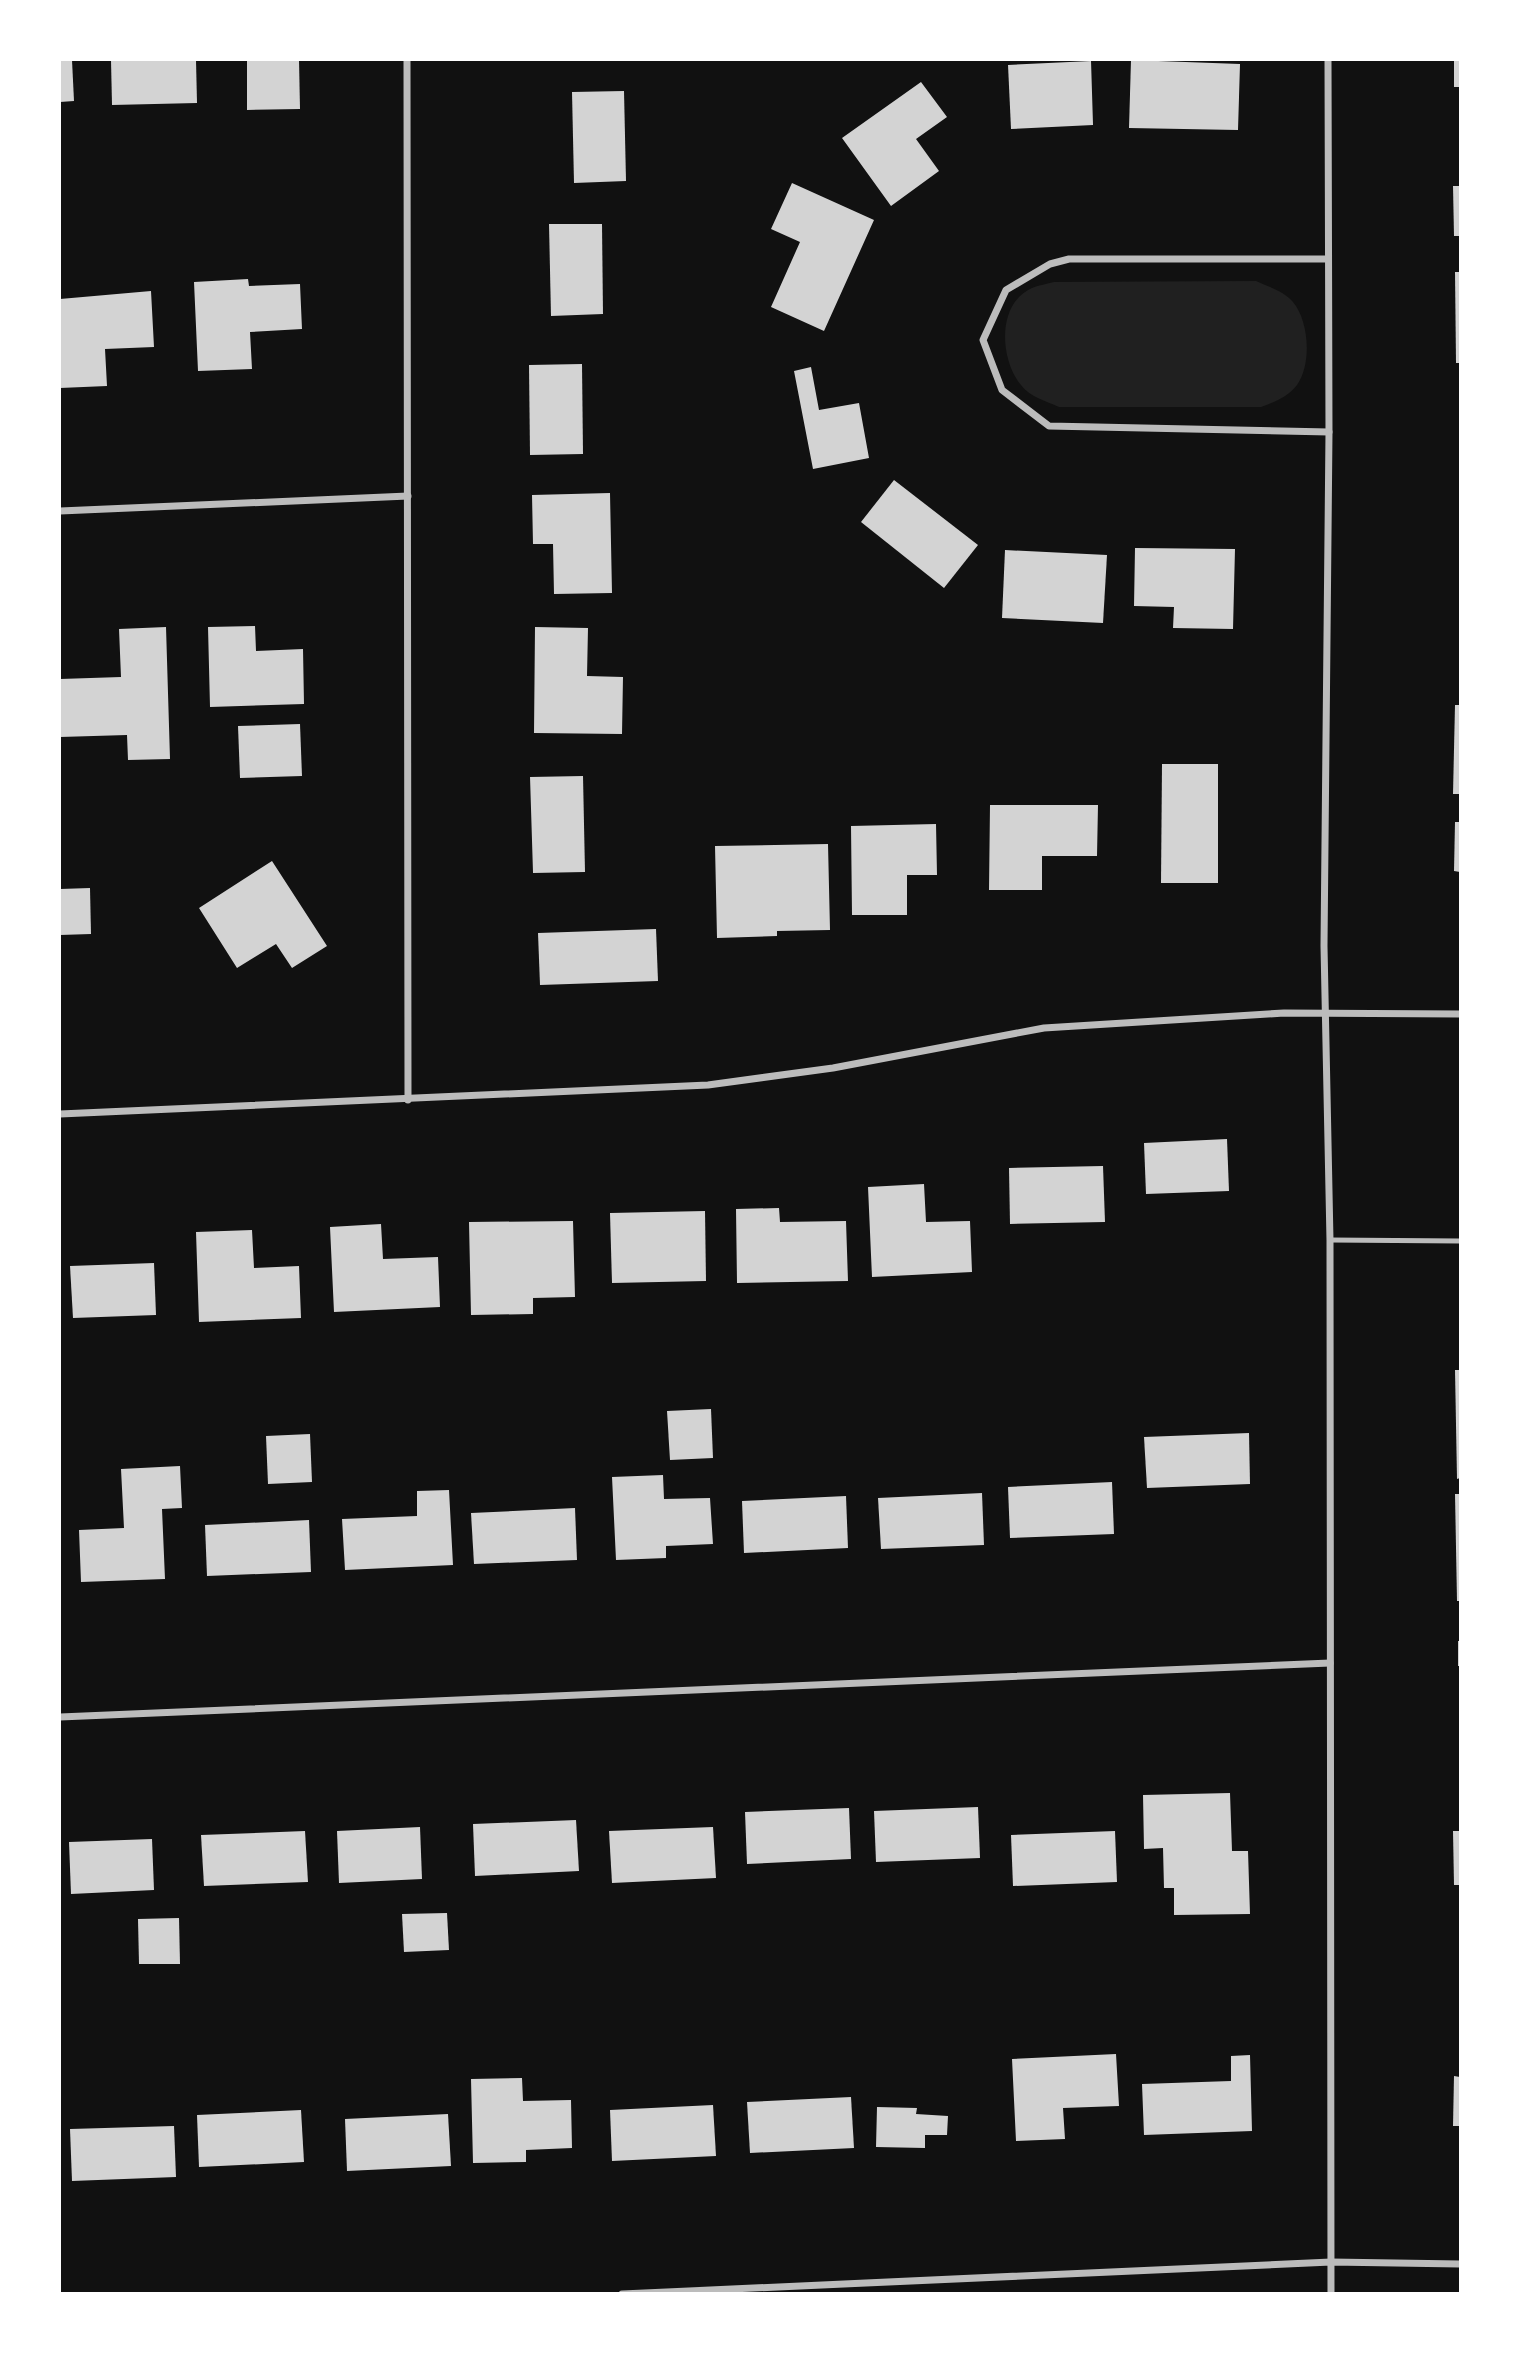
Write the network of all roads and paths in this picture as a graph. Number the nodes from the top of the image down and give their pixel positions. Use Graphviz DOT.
graph roads {
  1 [pos="407,60"];
  2 [pos="1328,60"];
  3 [pos="1328,258"];
  4 [pos="1329,432"];
  5 [pos="408,496"];
  6 [pos="60,511"];
  7 [pos="1326,1014"];
  8 [pos="1461,1014"];
  9 [pos="408,1100"];
  10 [pos="60,1114"];
  11 [pos="1330,1240"];
  12 [pos="1461,1241"];
  13 [pos="1330,1662"];
  14 [pos="60,1717"];
  15 [pos="1331,2262"];
  16 [pos="1461,2264"];
  17 [pos="622,2294"];
  18 [pos="1331,2294"];
  1 -- 5 [label="street"];
  2 -- 3 [label="street"];
  3 -- 4 [label="street"];
  3 -- 4 [label="street"];
  4 -- 7 [label="street"];
  5 -- 6 [label="street"];
  5 -- 9 [label="street"];
  7 -- 8 [label="street"];
  7 -- 9 [label="street"];
  7 -- 11 [label="street"];
  9 -- 10 [label="street"];
  11 -- 12 [label="lane"];
  11 -- 13 [label="street"];
  13 -- 14 [label="street"];
  13 -- 15 [label="street"];
  15 -- 16 [label="street"];
  15 -- 17 [label="street"];
  15 -- 18 [label="street"];
}
